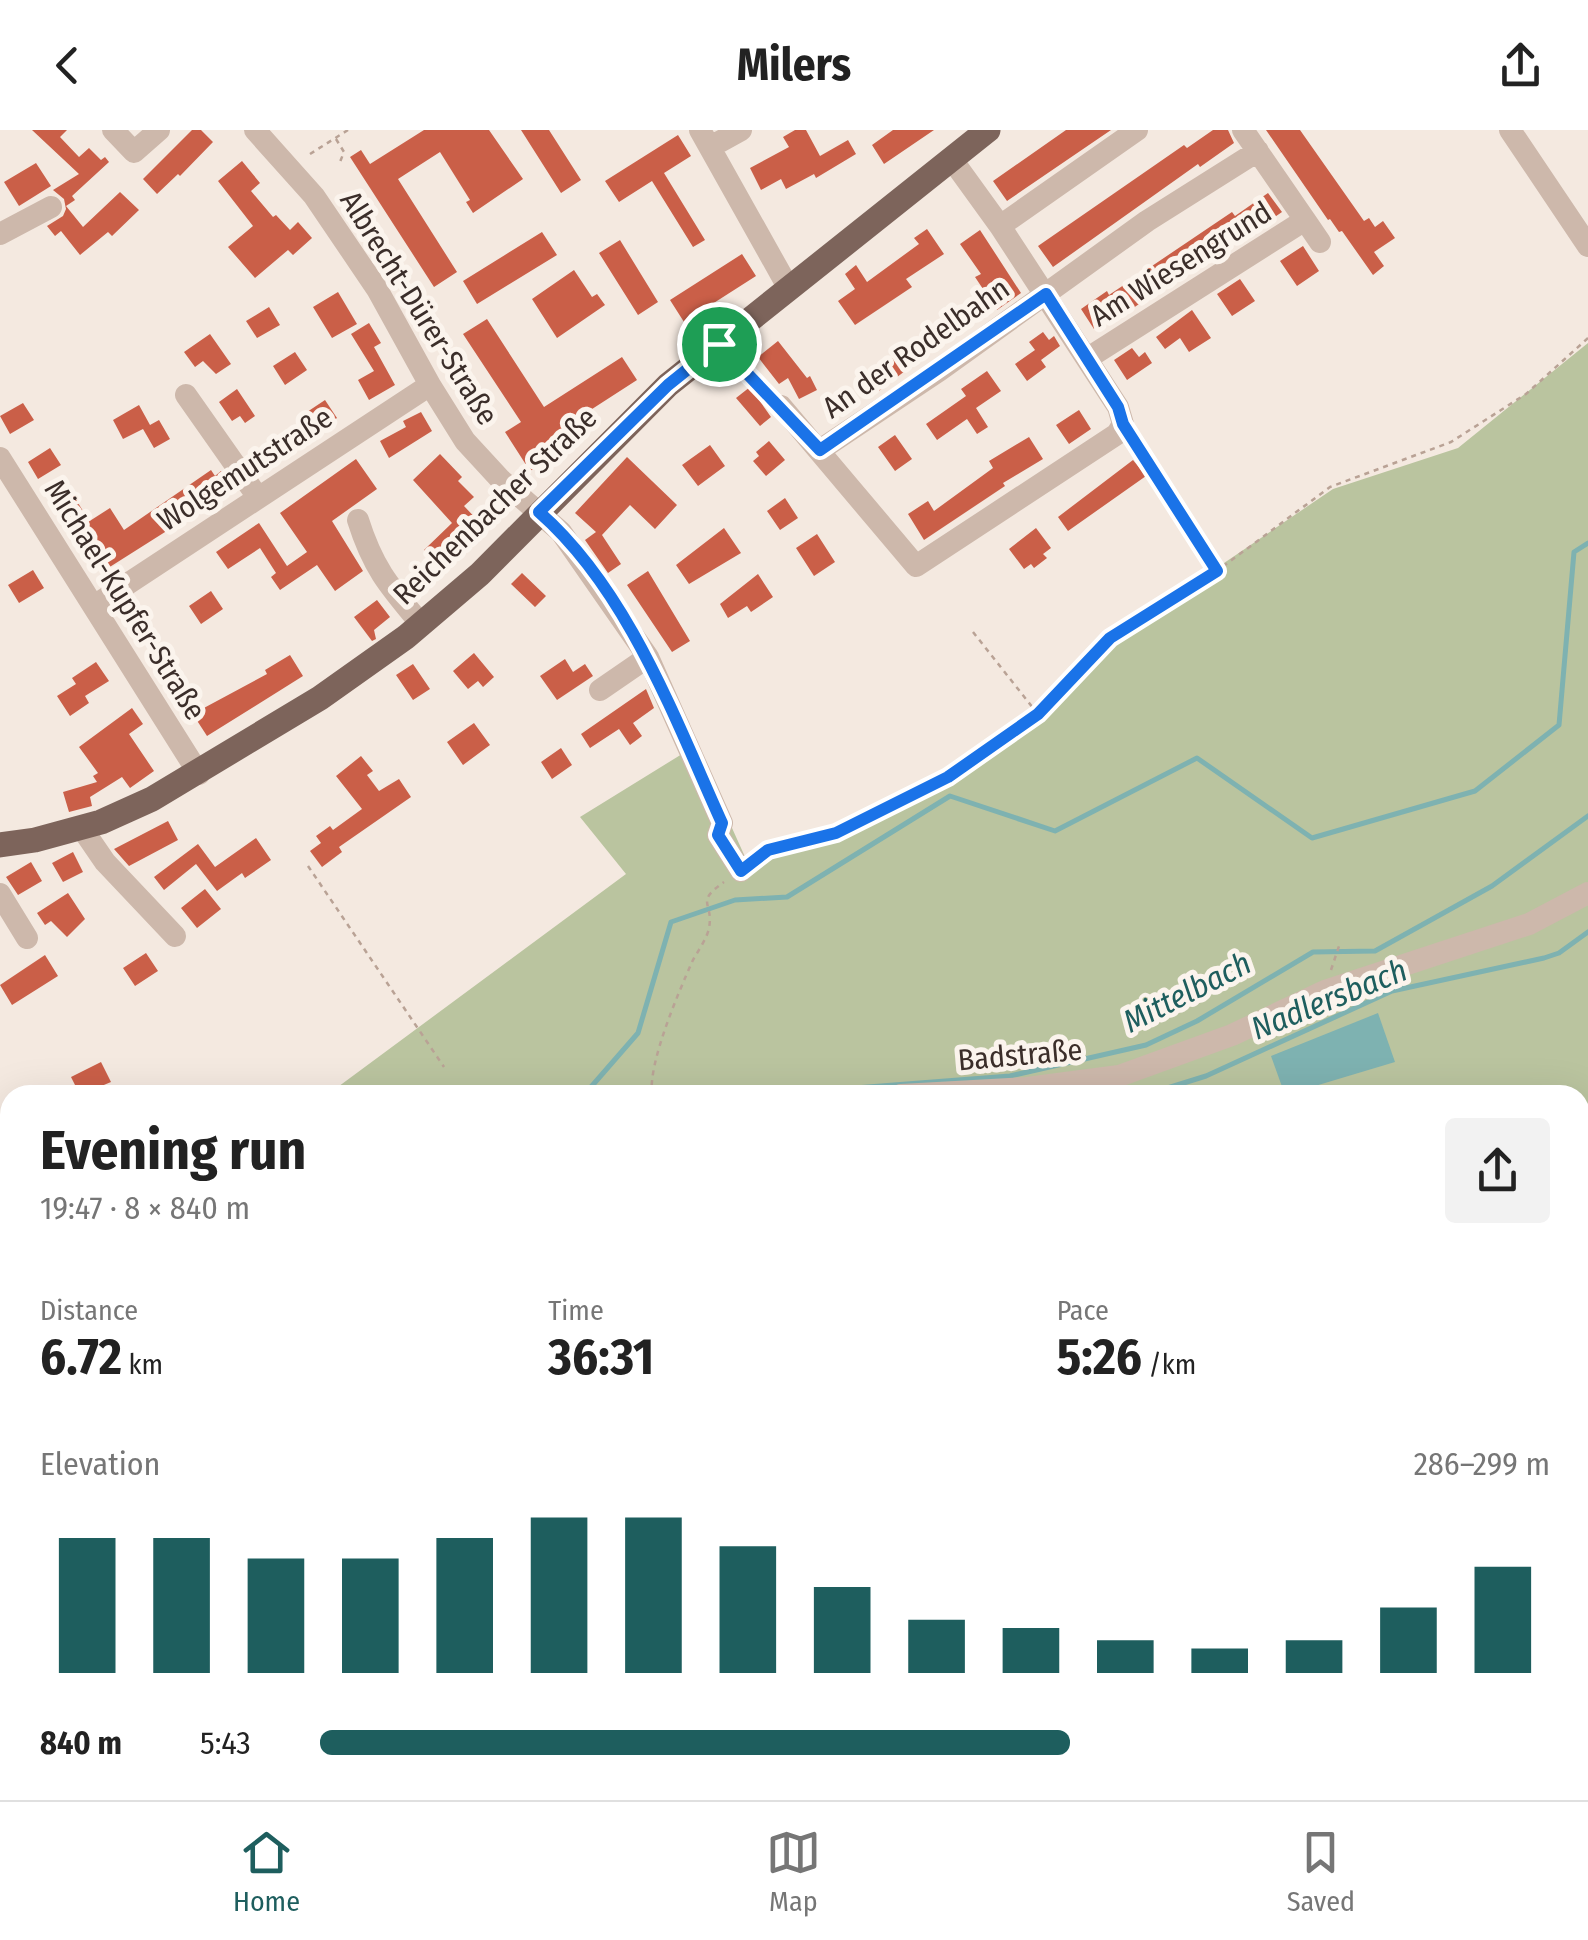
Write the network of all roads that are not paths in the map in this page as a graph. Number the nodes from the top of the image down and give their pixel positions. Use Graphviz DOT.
graph roads {
  1 [pos="113,130"];
  2 [pos="160,130"];
  3 [pos="255,130"];
  4 [pos="741,130"];
  5 [pos="988,130"];
  6 [pos="1137,130"];
  7 [pos="1244,130"];
  8 [pos="1510,130"];
  9 [pos="706,138"];
  10 [pos="1258,151"];
  11 [pos="953,161"];
  12 [pos="51,206"];
  13 [pos="1305,220"];
  14 [pos="1000,226"];
  15 [pos="0,234"];
  16 [pos="1320,242"];
  17 [pos="1588,246"];
  18 [pos="788,287"];
  19 [pos="1046,294"];
  20 [pos="1088,358"];
  21 [pos="430,384"];
  22 [pos="186,396"];
  23 [pos="782,406"];
  24 [pos="1123,424"];
  25 [pos="820,450"];
  26 [pos="0,458"];
  27 [pos="258,496"];
  28 [pos="539,512"];
  29 [pos="358,520"];
  30 [pos="94,606"];
  31 [pos="421,624"];
  32 [pos="648,657"];
  33 [pos="600,690"];
  34 [pos="199,774"];
  35 [pos="75,828"];
  36 [pos="0,845"];
  37 [pos="741,871"];
  38 [pos="1588,893"];
  39 [pos="0,894"];
  40 [pos="127,900"];
  41 [pos="174,936"];
  42 [pos="27,938"];
  43 [pos="1050,1085"];
  1 -- 2 [label="street"];
  3 -- 21 [label="street, Albrecht-Dürer-Straße"];
  4 -- 9 [label="street"];
  5 -- 11 [label="main road, Reichenbacher Straße"];
  6 -- 14 [label="street"];
  7 -- 10 [label="street, Am Wiesengrund"];
  8 -- 17 [label="street"];
  9 -- 18 [label="street"];
  10 -- 13 [label="street, Am Wiesengrund"];
  10 -- 19 [label="street, Am Wiesengrund"];
  11 -- 14 [label="street, Am Wiesengrund"];
  11 -- 18 [label="main road, Reichenbacher Straße"];
  12 -- 15 [label="street"];
  13 -- 16 [label="street, Am Wiesengrund"];
  13 -- 20 [label="street, Am Wiesengrund"];
  14 -- 19 [label="street, Am Wiesengrund"];
  18 -- 28 [label="main road, Reichenbacher Straße"];
  19 -- 20 [label="street, Am Wiesengrund"];
  19 -- 25 [label="street, An der Rodelbahn"];
  20 -- 24 [label="street, Am Wiesengrund"];
  21 -- 27 [label="street, Wolgemutstraße"];
  21 -- 28 [label="street, Albrecht-Dürer-Straße"];
  22 -- 27 [label="street"];
  23 -- 25 [label="street, An der Rodelbahn"];
  24 -- 25 [label="street, An der Rodelbahn"];
  26 -- 30 [label="street, Michael-Kupfer-Straße"];
  27 -- 30 [label="street, Wolgemutstraße"];
  28 -- 31 [label="main road, Reichenbacher Straße"];
  28 -- 32 [label="street, Albrecht-Dürer-Straße"];
  29 -- 31 [label="street"];
  30 -- 34 [label="street, Michael-Kupfer-Straße"];
  31 -- 34 [label="main road, Reichenbacher Straße"];
  32 -- 33 [label="street"];
  32 -- 37 [label="street, Albrecht-Dürer-Straße"];
  34 -- 35 [label="main road, Reichenbacher Straße"];
  35 -- 36 [label="main road, Reichenbacher Straße"];
  35 -- 40 [label="street"];
  35 -- 41 [label="street"];
  38 -- 43 [label="street, Badstraße"];
  39 -- 42 [label="street"];
}
